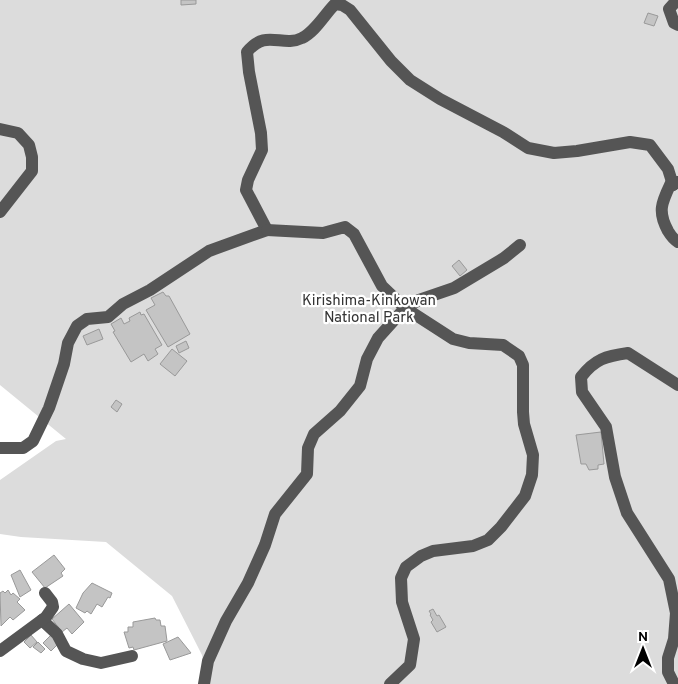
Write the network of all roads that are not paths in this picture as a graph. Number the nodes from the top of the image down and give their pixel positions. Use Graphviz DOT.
graph roads {
  1 [pos="678,0"];
  2 [pos="678,25"];
  3 [pos="0,129"];
  4 [pos="675,183"];
  5 [pos="0,212"];
  6 [pos="267,230"];
  7 [pos="678,242"];
  8 [pos="520,244"];
  9 [pos="406,308"];
  10 [pos="678,385"];
  11 [pos="0,448"];
  12 [pos="46,593"];
  13 [pos="42,620"];
  14 [pos="0,651"];
  15 [pos="132,656"];
  16 [pos="204,684"];
  17 [pos="390,684"];
  18 [pos="674,684"];
  1 -- 2 [label="lane"];
  3 -- 5 [label="lane"];
  4 -- 6 [label="lane"];
  4 -- 7 [label="lane"];
  6 -- 9 [label="lane"];
  6 -- 11 [label="lane"];
  8 -- 9 [label="lane"];
  9 -- 16 [label="lane"];
  9 -- 17 [label="lane"];
  10 -- 18 [label="lane"];
  12 -- 13 [label="lane"];
  13 -- 14 [label="lane"];
  13 -- 15 [label="lane"];
}
